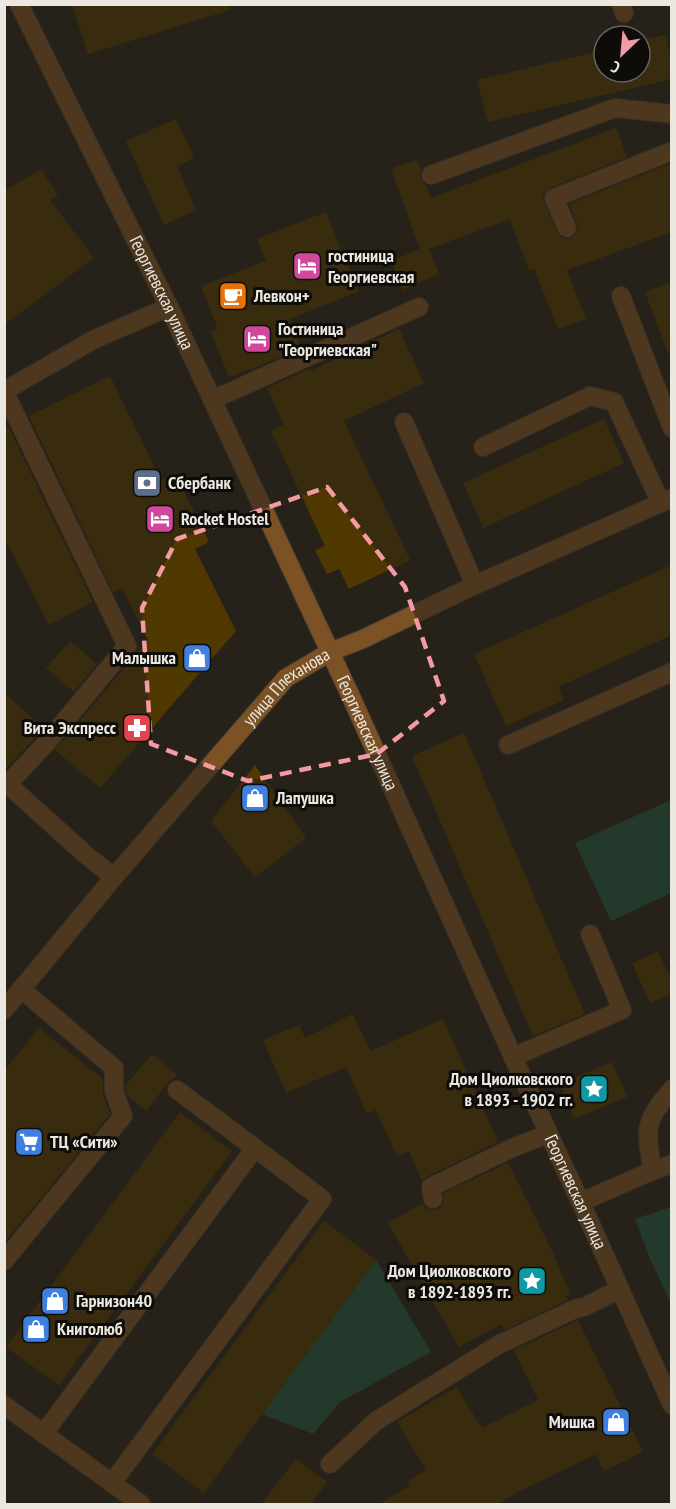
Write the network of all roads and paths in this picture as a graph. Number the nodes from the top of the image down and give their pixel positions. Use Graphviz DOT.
graph roads {
  1 [pos="19,4"];
  2 [pos="672,114"];
  3 [pos="672,151"];
  4 [pos="431,176"];
  5 [pos="567,228"];
  6 [pos="621,296"];
  7 [pos="169,307"];
  8 [pos="419,307"];
  9 [pos="4,391"];
  10 [pos="212,400"];
  11 [pos="404,422"];
  12 [pos="672,428"];
  13 [pos="483,447"];
  14 [pos="666,501"];
  15 [pos="475,585"];
  16 [pos="330,652"];
  17 [pos="672,672"];
  18 [pos="508,745"];
  19 [pos="6,782"];
  20 [pos="114,877"];
  21 [pos="590,934"];
  22 [pos="11,997"];
  23 [pos="513,1057"];
  24 [pos="672,1089"];
  25 [pos="177,1090"];
  26 [pos="548,1134"];
  27 [pos="255,1148"];
  28 [pos="672,1164"];
  29 [pos="652,1171"];
  30 [pos="433,1200"];
  31 [pos="581,1202"];
  32 [pos="4,1261"];
  33 [pos="620,1289"];
  34 [pos="4,1405"];
  35 [pos="672,1405"];
  36 [pos="44,1433"];
  37 [pos="330,1464"];
  38 [pos="112,1483"];
  39 [pos="141,1504"];
  1 -- 7 [label="street, Георгиевская улица"];
  2 -- 4 [label="street"];
  3 -- 5 [label="street"];
  6 -- 12 [label="street"];
  7 -- 9 [label="street"];
  7 -- 10 [label="street, Георгиевская улица"];
  8 -- 10 [label="street"];
  9 -- 19 [label="street"];
  10 -- 16 [label="street, Георгиевская улица"];
  11 -- 15 [label="street"];
  13 -- 14 [label="street"];
  14 -- 15 [label="street, улица Плеханова"];
  15 -- 16 [label="street, улица Плеханова"];
  16 -- 20 [label="street, улица Плеханова"];
  16 -- 23 [label="street, Георгиевская улица"];
  17 -- 18 [label="street"];
  19 -- 20 [label="street"];
  20 -- 22 [label="street, улица Плеханова"];
  21 -- 23 [label="street"];
  22 -- 32 [label="street"];
  23 -- 26 [label="street, Георгиевская улица"];
  24 -- 29 [label="street"];
  25 -- 27 [label="street"];
  26 -- 30 [label="street"];
  26 -- 31 [label="street, Георгиевская улица"];
  27 -- 36 [label="street"];
  27 -- 38 [label="street"];
  28 -- 29 [label="street"];
  29 -- 31 [label="street"];
  31 -- 33 [label="street, Георгиевская улица"];
  33 -- 35 [label="street, Георгиевская улица"];
  33 -- 37 [label="street"];
  34 -- 36 [label="street"];
  36 -- 38 [label="street"];
  38 -- 39 [label="street"];
}
